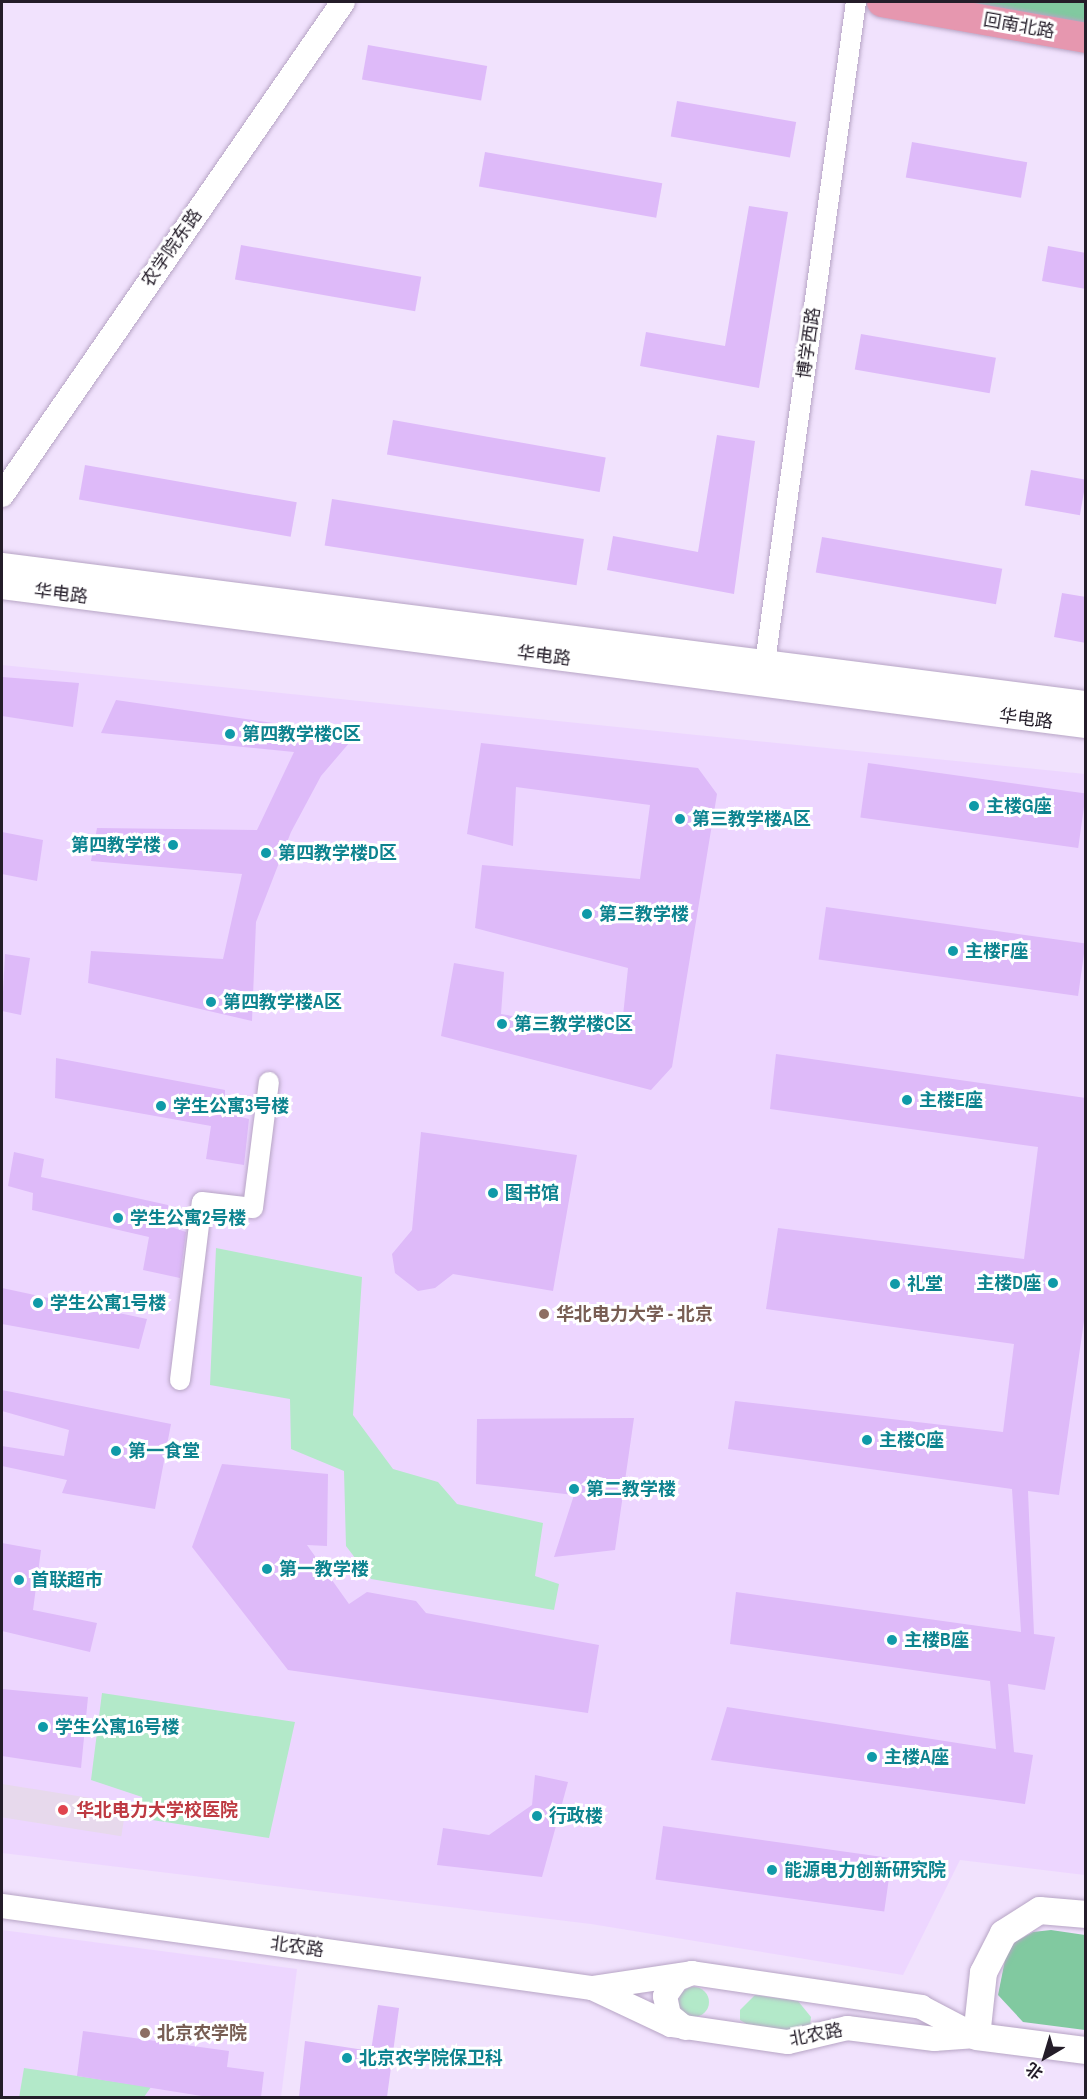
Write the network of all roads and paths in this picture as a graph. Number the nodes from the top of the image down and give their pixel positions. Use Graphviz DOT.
graph roads {
  1 [pos="343,2"];
  2 [pos="856,2"];
  3 [pos="882,2"];
  4 [pos="1086,38"];
  5 [pos="2,495"];
  6 [pos="2,564"];
  7 [pos="2,586"];
  8 [pos="764,673"];
  9 [pos="1086,703"];
  10 [pos="1086,726"];
  11 [pos="268,1082"];
  12 [pos="180,1380"];
  13 [pos="2,1906"];
  14 [pos="1086,1914"];
  15 [pos="692,1972"];
  16 [pos="592,1988"];
  17 [pos="686,2028"];
  18 [pos="976,2036"];
  19 [pos="1086,2050"];
  1 -- 5 [label="street, 农学院东路"];
  2 -- 8 [label="street, 博学西路"];
  3 -- 4 [label="main road, 回南北路"];
  6 -- 8 [label="street, 华电路"];
  7 -- 8 [label="street, 华电路"];
  8 -- 9 [label="street, 华电路"];
  8 -- 10 [label="street, 华电路"];
  11 -- 12 [label="street"];
  13 -- 16 [label="street, 北农路"];
  14 -- 18 [label="main road"];
  15 -- 16 [label="street, 北农路"];
  15 -- 17 [label="street"];
  15 -- 18 [label="street, 北农路"];
  16 -- 17 [label="street, 北农路"];
  17 -- 18 [label="street, 北农路"];
  18 -- 19 [label="main road, 北农路"];
}
